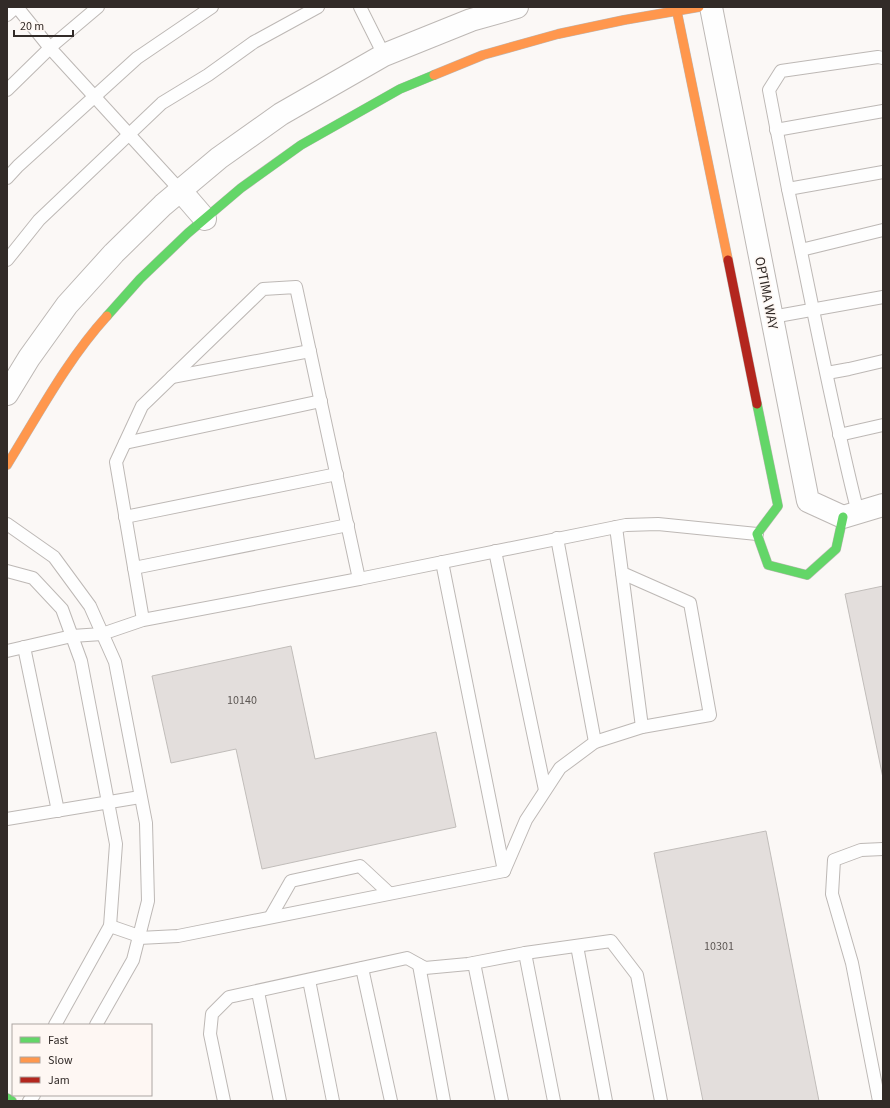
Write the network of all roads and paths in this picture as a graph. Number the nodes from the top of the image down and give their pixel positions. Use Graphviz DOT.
graph roads {
  1 [pos="16,7"];
  2 [pos="98,7"];
  3 [pos="212,7"];
  4 [pos="318,7"];
  5 [pos="360,7"];
  6 [pos="517,7"];
  7 [pos="699,7"];
  8 [pos="711,7"];
  9 [pos="677,9"];
  10 [pos="7,15"];
  11 [pos="50,48"];
  12 [pos="384,55"];
  13 [pos="883,58"];
  14 [pos="7,90"];
  15 [pos="95,97"];
  16 [pos="883,111"];
  17 [pos="776,130"];
  18 [pos="129,134"];
  19 [pos="883,172"];
  20 [pos="7,178"];
  21 [pos="788,189"];
  22 [pos="180,190"];
  23 [pos="204,218"];
  24 [pos="883,230"];
  25 [pos="801,250"];
  26 [pos="7,260"];
  27 [pos="883,296"];
  28 [pos="814,309"];
  29 [pos="772,317"];
  30 [pos="310,351"];
  31 [pos="883,361"];
  32 [pos="827,373"];
  33 [pos="172,377"];
  34 [pos="7,394"];
  35 [pos="321,401"];
  36 [pos="883,425"];
  37 [pos="839,435"];
  38 [pos="125,443"];
  39 [pos="7,465"];
  40 [pos="337,474"];
  41 [pos="808,501"];
  42 [pos="883,505"];
  43 [pos="778,506"];
  44 [pos="850,515"];
  45 [pos="125,517"];
  46 [pos="7,524"];
  47 [pos="348,525"];
  48 [pos="616,527"];
  49 [pos="757,534"];
  50 [pos="557,538"];
  51 [pos="495,551"];
  52 [pos="442,562"];
  53 [pos="134,568"];
  54 [pos="7,571"];
  55 [pos="622,573"];
  56 [pos="359,578"];
  57 [pos="143,620"];
  58 [pos="102,634"];
  59 [pos="72,636"];
  60 [pos="24,647"];
  61 [pos="7,651"];
  62 [pos="642,727"];
  63 [pos="595,742"];
  64 [pos="545,790"];
  65 [pos="140,797"];
  66 [pos="108,803"];
  67 [pos="58,811"];
  68 [pos="7,819"];
  69 [pos="883,849"];
  70 [pos="504,871"];
  71 [pos="389,893"];
  72 [pos="271,916"];
  73 [pos="110,926"];
  74 [pos="139,937"];
  75 [pos="577,946"];
  76 [pos="525,953"];
  77 [pos="474,964"];
  78 [pos="419,965"];
  79 [pos="362,968"];
  80 [pos="309,980"];
  81 [pos="258,992"];
  82 [pos="56,1024"];
  83 [pos="97,1024"];
  84 [pos="7,1098"];
  85 [pos="12,1101"];
  86 [pos="224,1101"];
  87 [pos="280,1101"];
  88 [pos="333,1101"];
  89 [pos="391,1101"];
  90 [pos="444,1101"];
  91 [pos="502,1101"];
  92 [pos="554,1101"];
  93 [pos="606,1101"];
  94 [pos="661,1101"];
  95 [pos="879,1101"];
  1 -- 10 [label="lane"];
  1 -- 11 [label="lane"];
  2 -- 11 [label="lane"];
  3 -- 15 [label="lane"];
  4 -- 18 [label="lane"];
  5 -- 12 [label="lane"];
  6 -- 12 [label="street"];
  7 -- 9 [label="street"];
  8 -- 29 [label="street, OPTIMA WAY"];
  9 -- 23 [label="street"];
  9 -- 43 [label="street"];
  11 -- 14 [label="lane"];
  11 -- 15 [label="lane"];
  12 -- 22 [label="street"];
  13 -- 17 [label="lane"];
  15 -- 18 [label="lane"];
  15 -- 20 [label="lane"];
  16 -- 17 [label="lane"];
  17 -- 21 [label="lane"];
  18 -- 22 [label="lane"];
  18 -- 26 [label="lane"];
  19 -- 21 [label="lane"];
  21 -- 25 [label="lane"];
  22 -- 23 [label="street"];
  22 -- 34 [label="street"];
  23 -- 39 [label="street"];
  24 -- 25 [label="lane"];
  25 -- 28 [label="lane"];
  27 -- 28 [label="lane"];
  28 -- 29 [label="lane"];
  28 -- 32 [label="lane"];
  29 -- 41 [label="street, OPTIMA WAY"];
  30 -- 33 [label="lane"];
  30 -- 33 [label="lane"];
  30 -- 35 [label="lane"];
  31 -- 32 [label="lane"];
  32 -- 37 [label="lane"];
  33 -- 38 [label="lane"];
  35 -- 38 [label="lane"];
  35 -- 40 [label="lane"];
  36 -- 37 [label="lane"];
  37 -- 44 [label="lane"];
  38 -- 45 [label="lane"];
  40 -- 45 [label="lane"];
  40 -- 47 [label="lane"];
  41 -- 43 [label="street"];
  41 -- 44 [label="street"];
  42 -- 44 [label="street"];
  43 -- 49 [label="street"];
  44 -- 49 [label="street"];
  45 -- 53 [label="lane"];
  46 -- 58 [label="lane"];
  47 -- 53 [label="lane"];
  47 -- 56 [label="lane"];
  48 -- 49 [label="lane"];
  48 -- 50 [label="lane"];
  48 -- 55 [label="lane"];
  50 -- 51 [label="lane"];
  50 -- 63 [label="lane"];
  51 -- 52 [label="lane"];
  51 -- 64 [label="lane"];
  52 -- 56 [label="lane"];
  52 -- 70 [label="lane"];
  53 -- 57 [label="lane"];
  54 -- 59 [label="lane"];
  55 -- 62 [label="lane"];
  55 -- 62 [label="lane"];
  56 -- 57 [label="lane"];
  57 -- 58 [label="lane"];
  58 -- 59 [label="lane"];
  58 -- 65 [label="lane"];
  59 -- 60 [label="lane"];
  59 -- 66 [label="lane"];
  60 -- 61 [label="lane"];
  60 -- 67 [label="lane"];
  62 -- 63 [label="lane"];
  63 -- 64 [label="lane"];
  64 -- 70 [label="lane"];
  65 -- 66 [label="lane"];
  65 -- 74 [label="lane"];
  66 -- 67 [label="lane"];
  66 -- 73 [label="lane"];
  67 -- 68 [label="lane"];
  69 -- 95 [label="lane"];
  70 -- 71 [label="lane"];
  71 -- 72 [label="lane"];
  71 -- 72 [label="lane"];
  72 -- 74 [label="lane"];
  73 -- 74 [label="lane"];
  73 -- 82 [label="lane"];
  74 -- 83 [label="lane"];
  75 -- 76 [label="lane"];
  75 -- 93 [label="lane"];
  75 -- 94 [label="lane"];
  76 -- 77 [label="lane"];
  76 -- 92 [label="lane"];
  77 -- 78 [label="lane"];
  77 -- 91 [label="lane"];
  78 -- 79 [label="lane"];
  78 -- 90 [label="lane"];
  79 -- 80 [label="lane"];
  79 -- 89 [label="lane"];
  80 -- 81 [label="lane"];
  80 -- 88 [label="lane"];
  81 -- 86 [label="lane"];
  81 -- 87 [label="lane"];
  84 -- 85 [label="street"];
}
